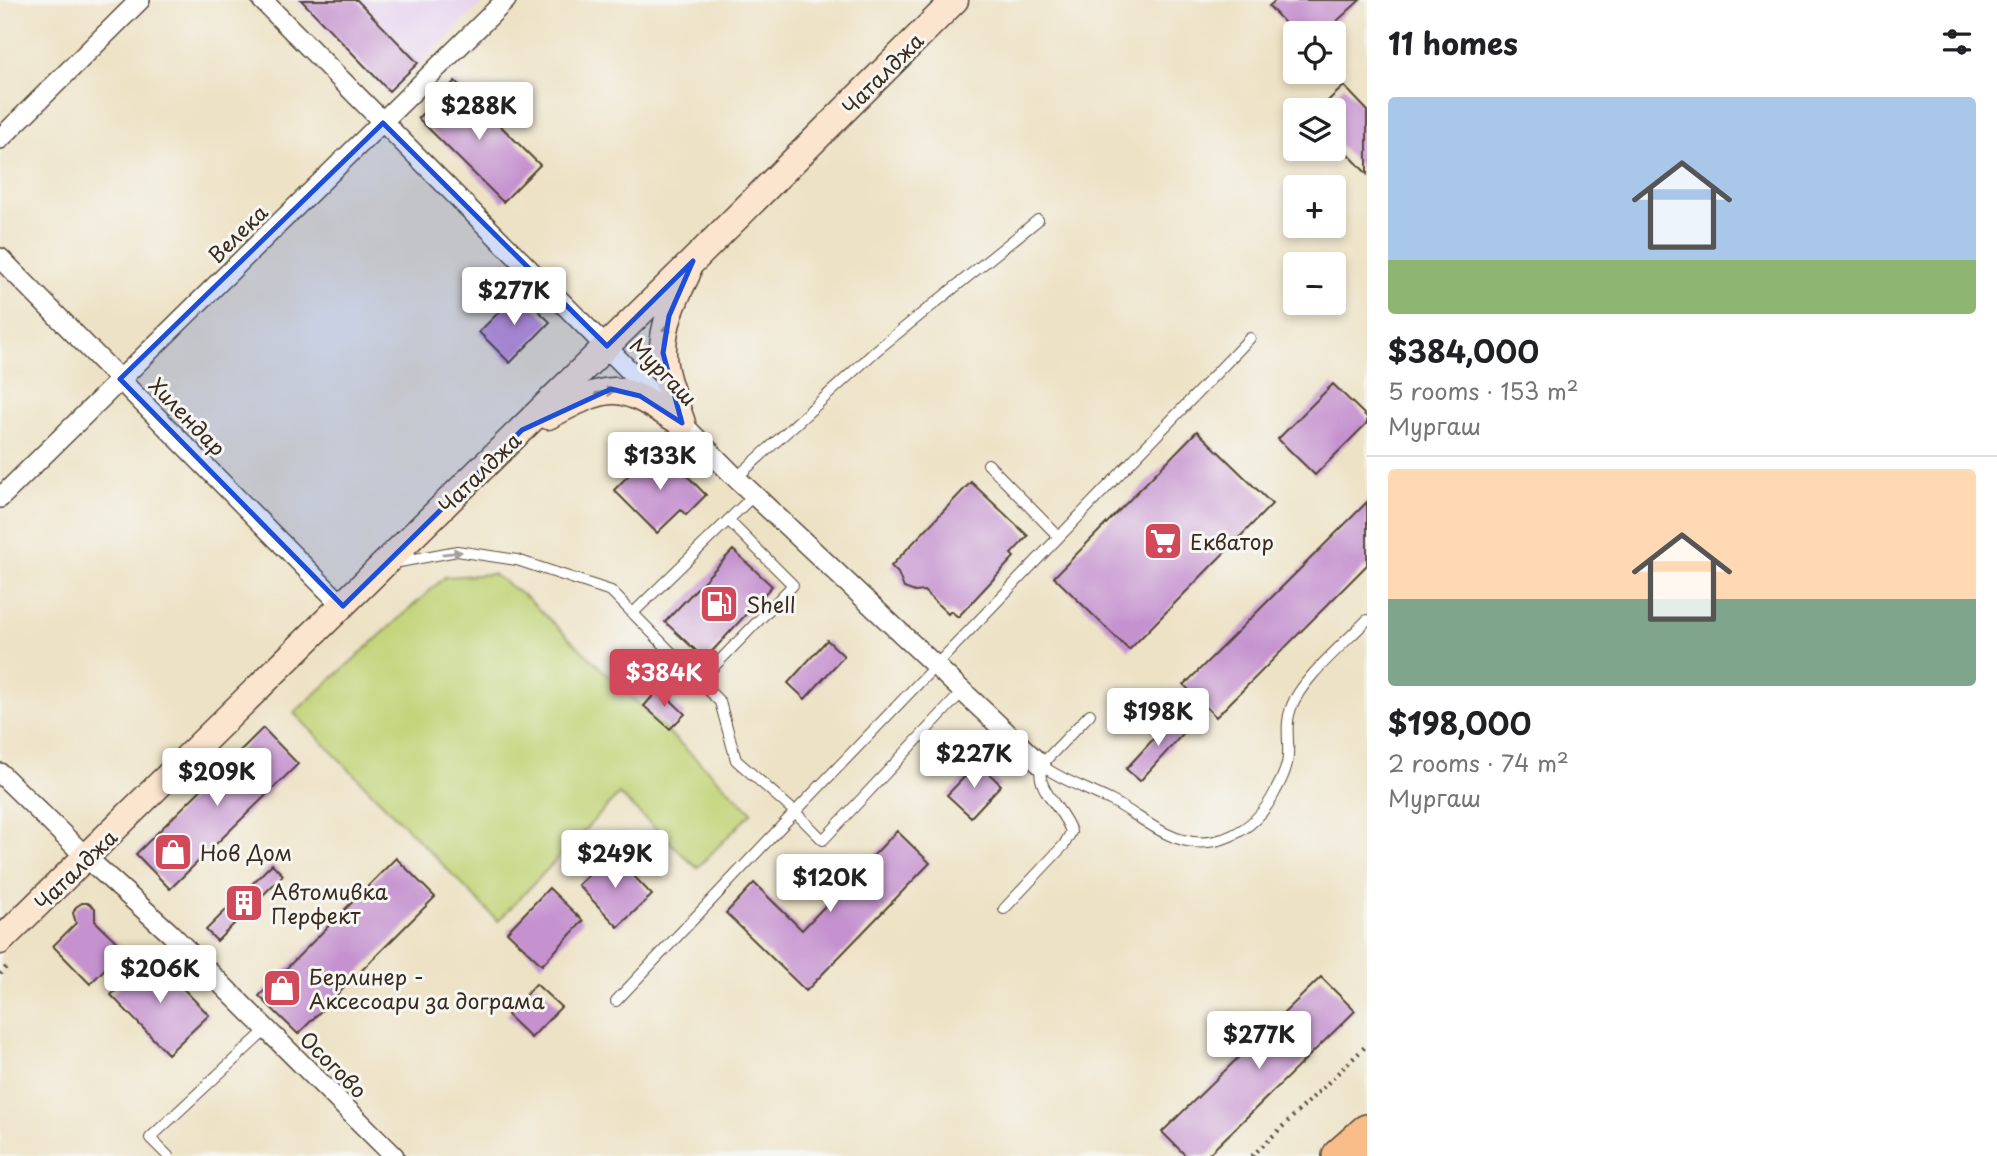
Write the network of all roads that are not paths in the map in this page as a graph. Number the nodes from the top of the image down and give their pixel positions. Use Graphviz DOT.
graph roads {
  1 [pos="140,0"];
  2 [pos="262,0"];
  3 [pos="506,0"];
  4 [pos="956,0"];
  5 [pos="383,123"];
  6 [pos="0,139"];
  7 [pos="1038,220"];
  8 [pos="0,258"];
  9 [pos="693,261"];
  10 [pos="1250,338"];
  11 [pos="607,346"];
  12 [pos="120,379"];
  13 [pos="682,423"];
  14 [pos="522,430"];
  15 [pos="988,464"];
  16 [pos="736,478"];
  17 [pos="754,495"];
  18 [pos="0,498"];
  19 [pos="728,520"];
  20 [pos="1059,537"];
  21 [pos="385,564"];
  22 [pos="342,606"];
  23 [pos="633,613"];
  24 [pos="1367,620"];
  25 [pos="936,666"];
  26 [pos="701,680"];
  27 [pos="962,691"];
  28 [pos="1090,714"];
  29 [pos="1041,765"];
  30 [pos="0,773"];
  31 [pos="795,812"];
  32 [pos="87,858"];
  33 [pos="1004,909"];
  34 [pos="0,941"];
  35 [pos="616,1001"];
  36 [pos="267,1029"];
  37 [pos="1367,1132"];
  38 [pos="168,1156"];
  39 [pos="394,1156"];
  40 [pos="1340,1156"];
  1 -- 6 [label="street"];
  2 -- 5 [label="street, Мургаш"];
  3 -- 5 [label="street, Велека"];
  4 -- 9 [label="main road, Чаталджа"];
  5 -- 11 [label="street, Мургаш"];
  5 -- 12 [label="street, Велека"];
  7 -- 16 [label="lane"];
  8 -- 12 [label="street, Хилендар"];
  9 -- 11 [label="main road, Чаталджа"];
  13 -- 9 [label="main road, one-way"];
  10 -- 20 [label="lane"];
  11 -- 13 [label="street, Мургаш"];
  11 -- 14 [label="main road, Чаталджа"];
  12 -- 18 [label="street, Велека"];
  12 -- 22 [label="street, Хилендар"];
  14 -- 13 [label="main road, one-way"];
  13 -- 16 [label="street, Мургаш"];
  14 -- 21 [label="main road, Чаталджа"];
  15 -- 20 [label="lane"];
  16 -- 17 [label="street, Мургаш"];
  17 -- 19 [label="lane"];
  17 -- 25 [label="street, Мургаш"];
  19 -- 23 [label="lane"];
  19 -- 26 [label="lane"];
  20 -- 25 [label="lane"];
  21 -- 22 [label="main road, Чаталджа"];
  21 -- 23 [label="lane, one-way"];
  22 -- 32 [label="main road, Чаталджа"];
  23 -- 26 [label="lane"];
  24 -- 29 [label="lane"];
  25 -- 27 [label="street, Мургаш"];
  25 -- 31 [label="lane"];
  26 -- 31 [label="lane"];
  27 -- 29 [label="street, Мургаш"];
  27 -- 31 [label="lane"];
  28 -- 29 [label="lane"];
  29 -- 33 [label="lane"];
  30 -- 32 [label="street, Осогово"];
  31 -- 35 [label="lane"];
  32 -- 34 [label="main road, Чаталджа"];
  32 -- 36 [label="street, Осогово"];
  36 -- 38 [label="lane"];
  36 -- 39 [label="street, Осогово"];
  37 -- 40 [label="highway"];
}
